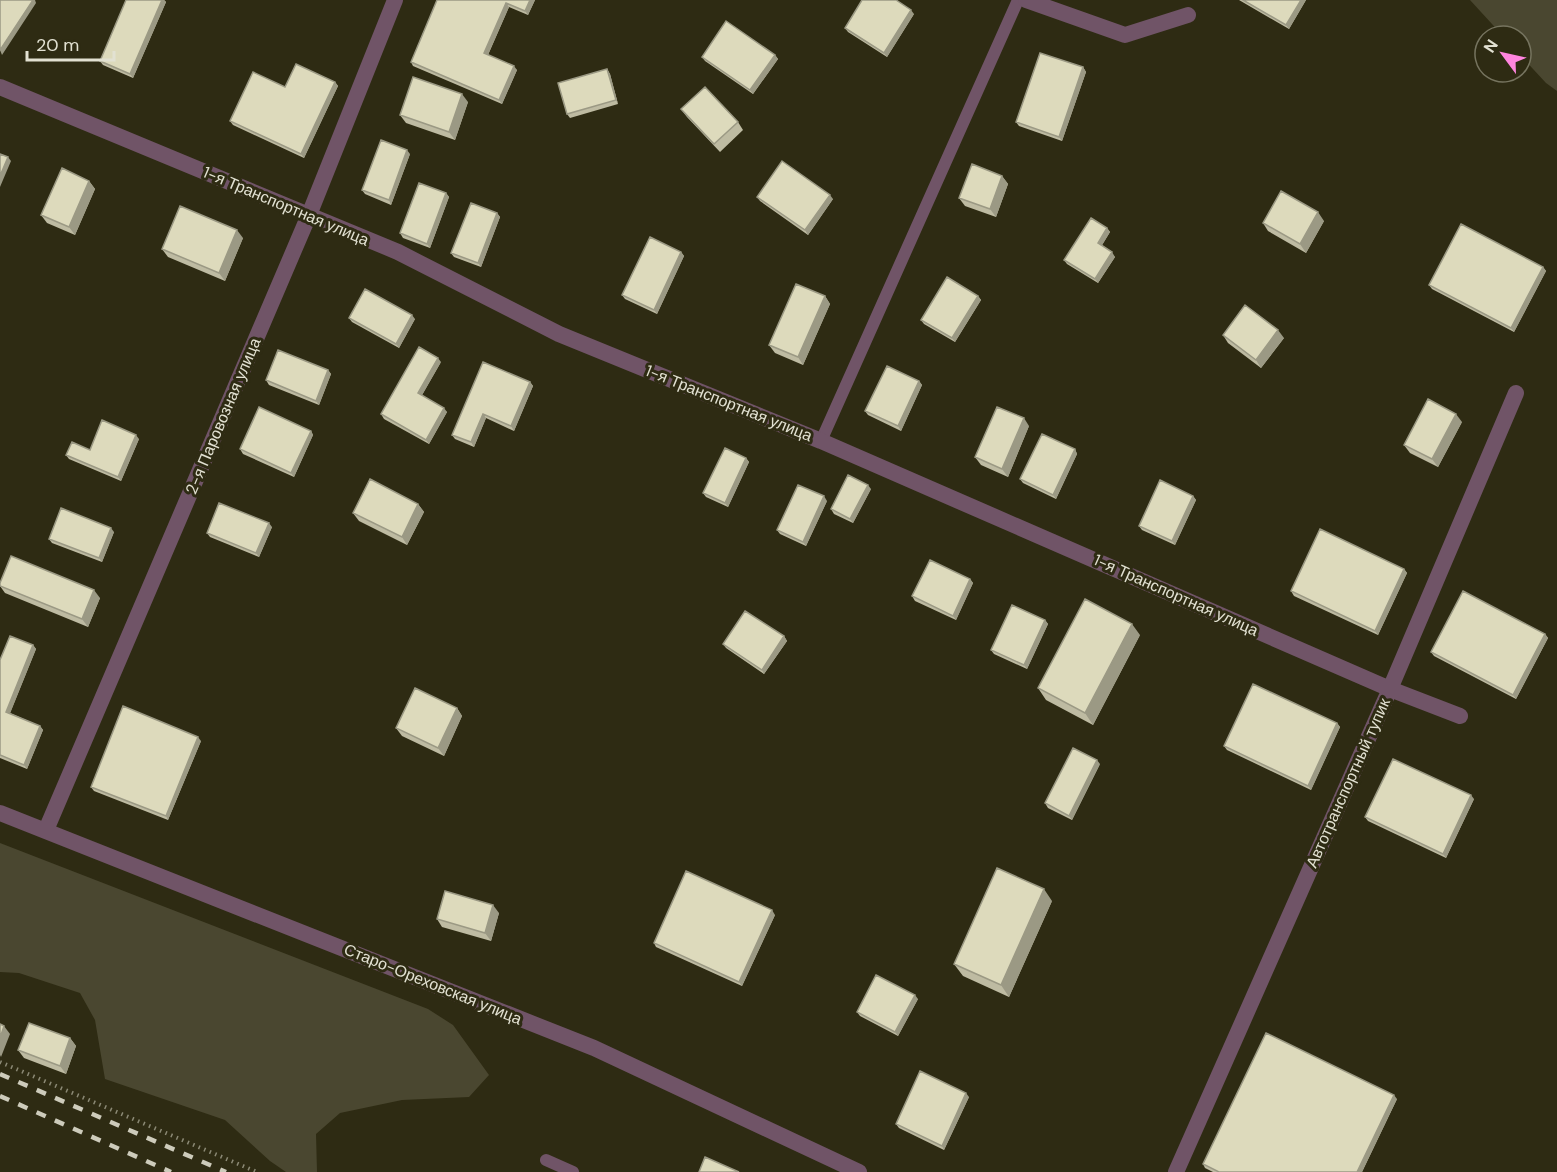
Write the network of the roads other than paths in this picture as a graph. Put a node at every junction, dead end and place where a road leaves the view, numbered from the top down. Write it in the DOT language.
graph roads {
  1 [pos="395,0"];
  2 [pos="1018,0"];
  3 [pos="1026,0"];
  4 [pos="1188,15"];
  5 [pos="0,87"];
  6 [pos="309,215"];
  7 [pos="1516,393"];
  8 [pos="821,441"];
  9 [pos="1390,689"];
  10 [pos="1460,716"];
  11 [pos="0,813"];
  12 [pos="46,830"];
  13 [pos="546,1160"];
  14 [pos="573,1172"];
  15 [pos="858,1172"];
  16 [pos="1176,1172"];
  1 -- 6 [label="street, 2-я Паровозная улица"];
  2 -- 8 [label="lane"];
  3 -- 4 [label="street"];
  5 -- 6 [label="street, 1-я Транспортная улица"];
  6 -- 8 [label="street, 1-я Транспортная улица"];
  6 -- 12 [label="street, 2-я Паровозная улица"];
  7 -- 9 [label="street, Автотранспортный тупик"];
  8 -- 9 [label="street, 1-я Транспортная улица"];
  9 -- 10 [label="street, 1-я Транспортная улица"];
  9 -- 16 [label="street, Автотранспортный тупик"];
  11 -- 12 [label="street, Старо-Ореховская улица"];
  12 -- 15 [label="street, Старо-Ореховская улица"];
  13 -- 14 [label="lane"];
}
